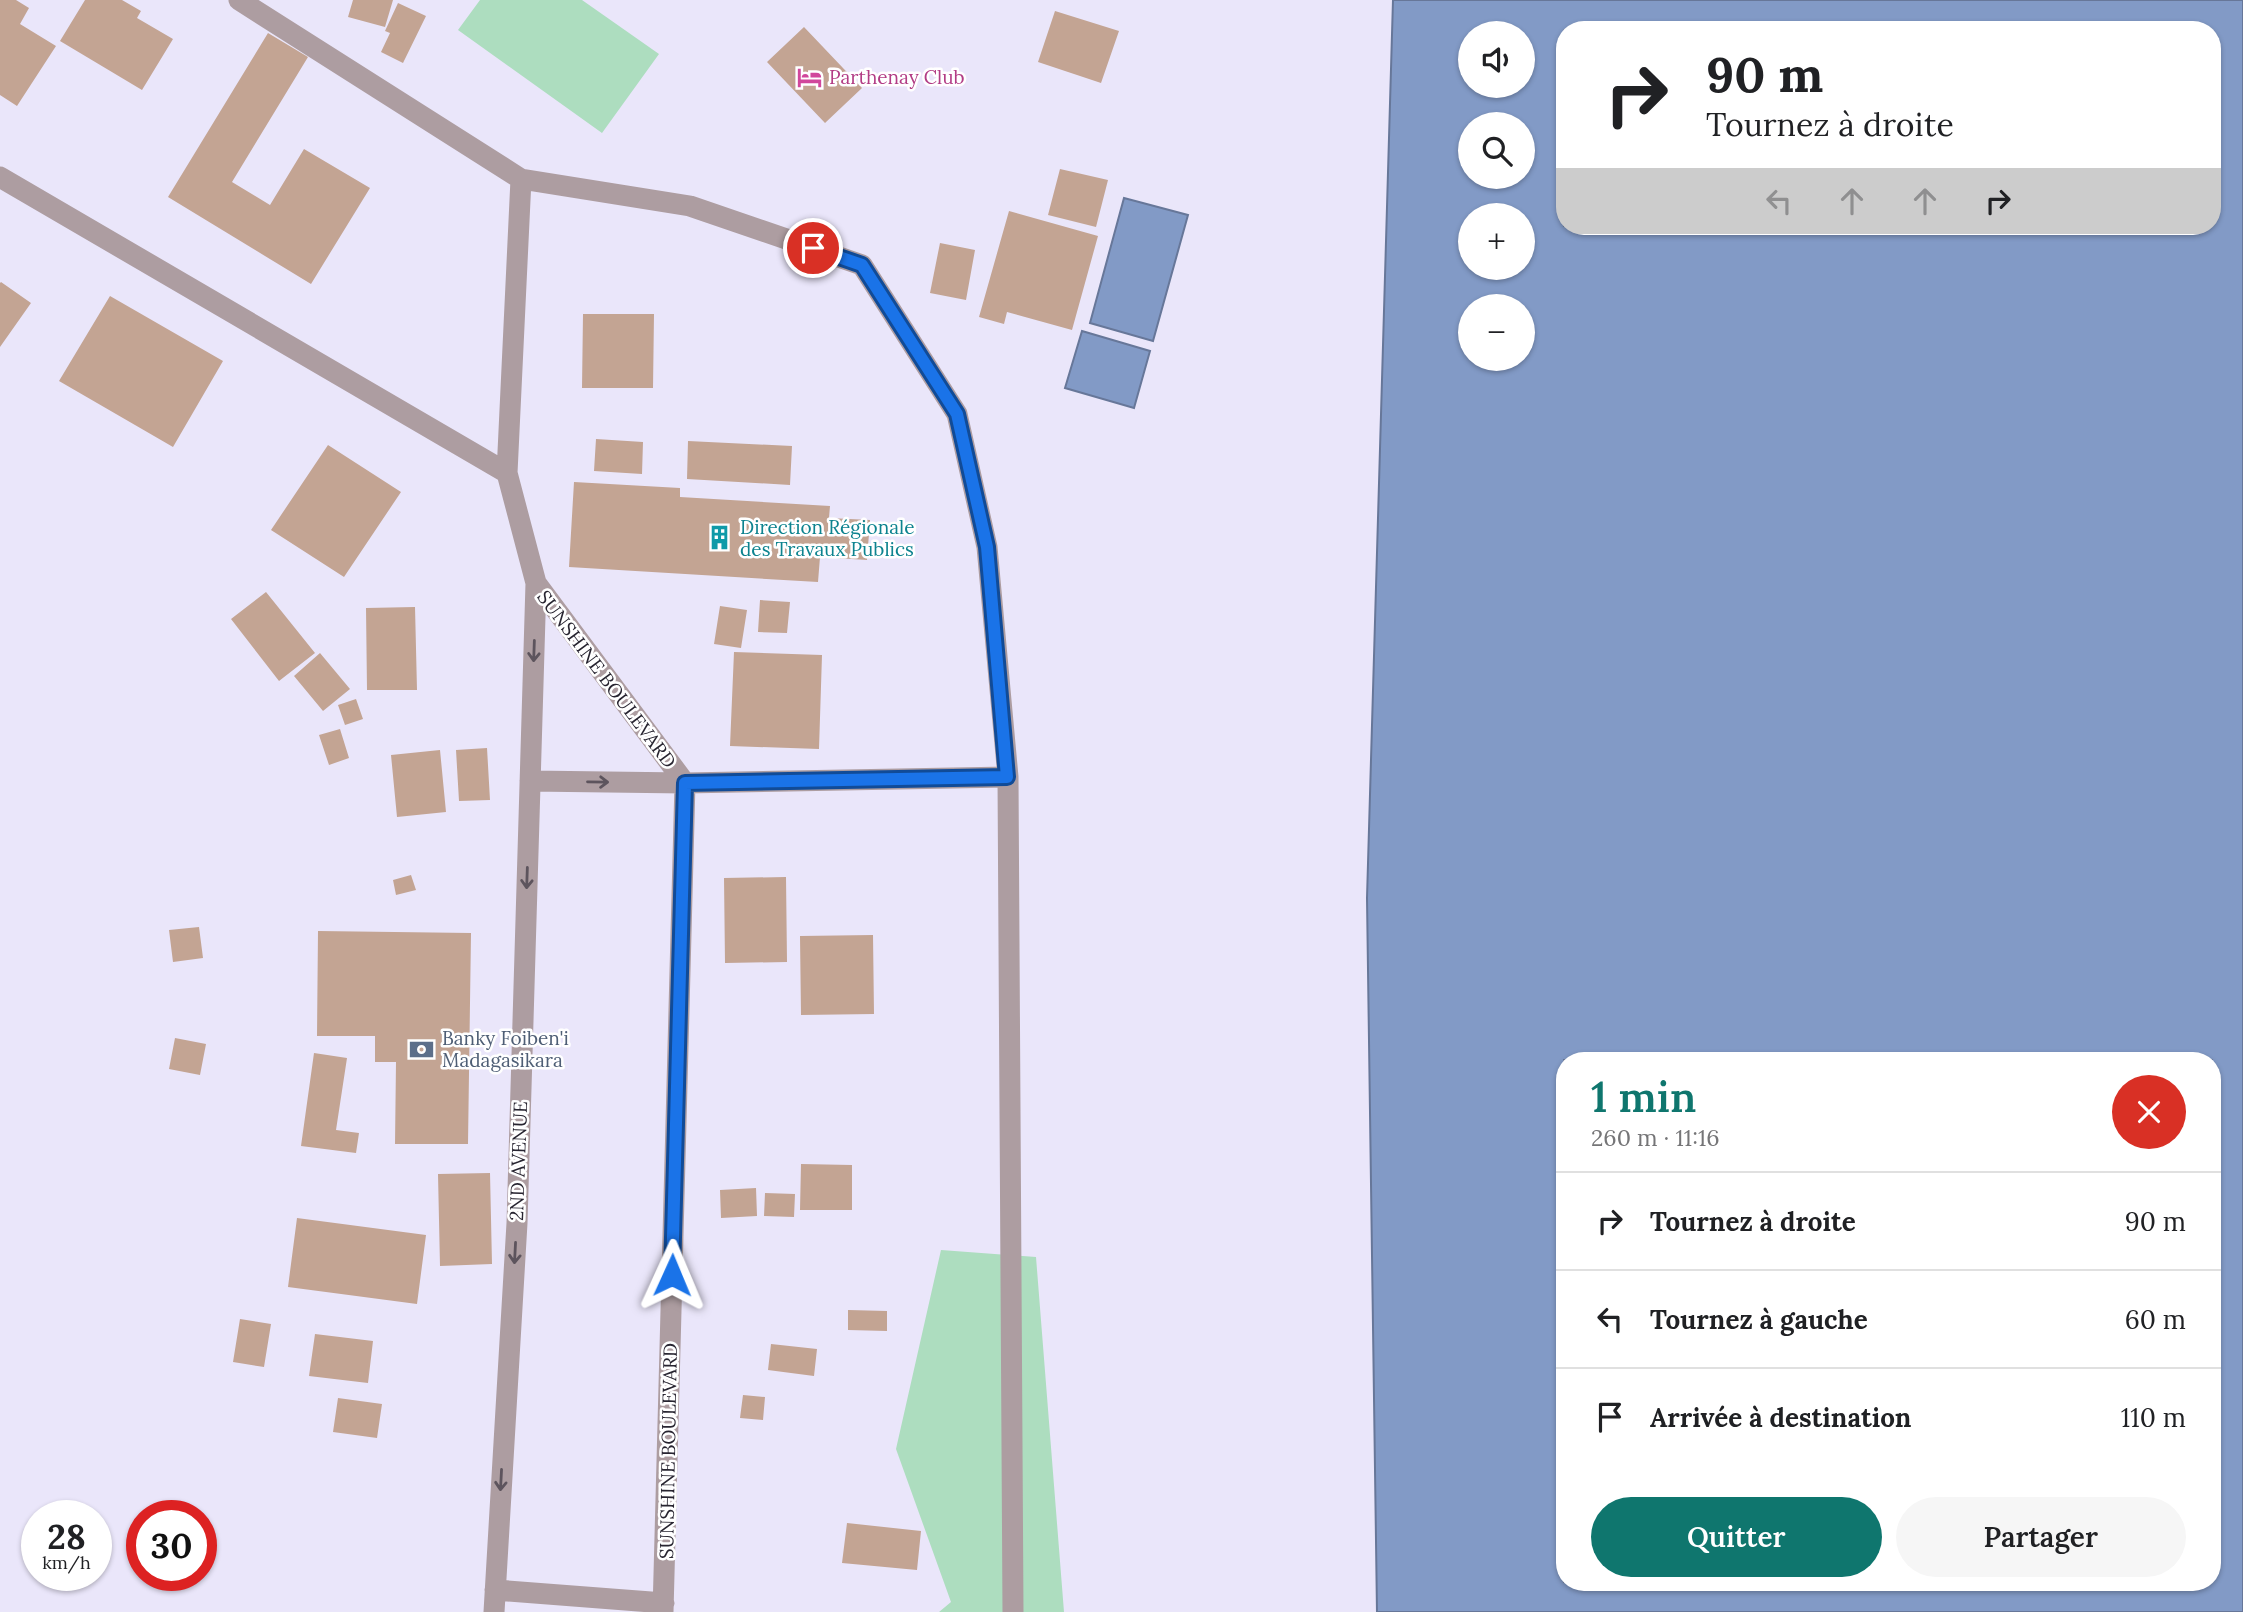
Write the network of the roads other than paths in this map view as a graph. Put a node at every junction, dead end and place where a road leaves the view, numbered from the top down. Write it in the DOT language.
graph roads {
  1 [pos="239,0"];
  2 [pos="0,177"];
  3 [pos="522,179"];
  4 [pos="507,473"];
  5 [pos="536,583"];
  6 [pos="1007,777"];
  7 [pos="530,781"];
  8 [pos="685,783"];
  9 [pos="495,1590"];
  10 [pos="663,1607"];
  11 [pos="494,1612"];
  12 [pos="1013,1612"];
  1 -- 3 [label="street"];
  2 -- 4 [label="street"];
  3 -- 4 [label="street"];
  3 -- 6 [label="street"];
  4 -- 5 [label="street"];
  5 -- 7 [label="street, 2ND AVENUE, one-way"];
  5 -- 8 [label="street, SUNSHINE BOULEVARD"];
  6 -- 8 [label="street"];
  6 -- 12 [label="street"];
  7 -- 8 [label="street, one-way"];
  7 -- 9 [label="street, 2ND AVENUE, one-way"];
  8 -- 10 [label="street, SUNSHINE BOULEVARD"];
  9 -- 10 [label="street"];
  9 -- 11 [label="street, 2ND AVENUE"];
}
